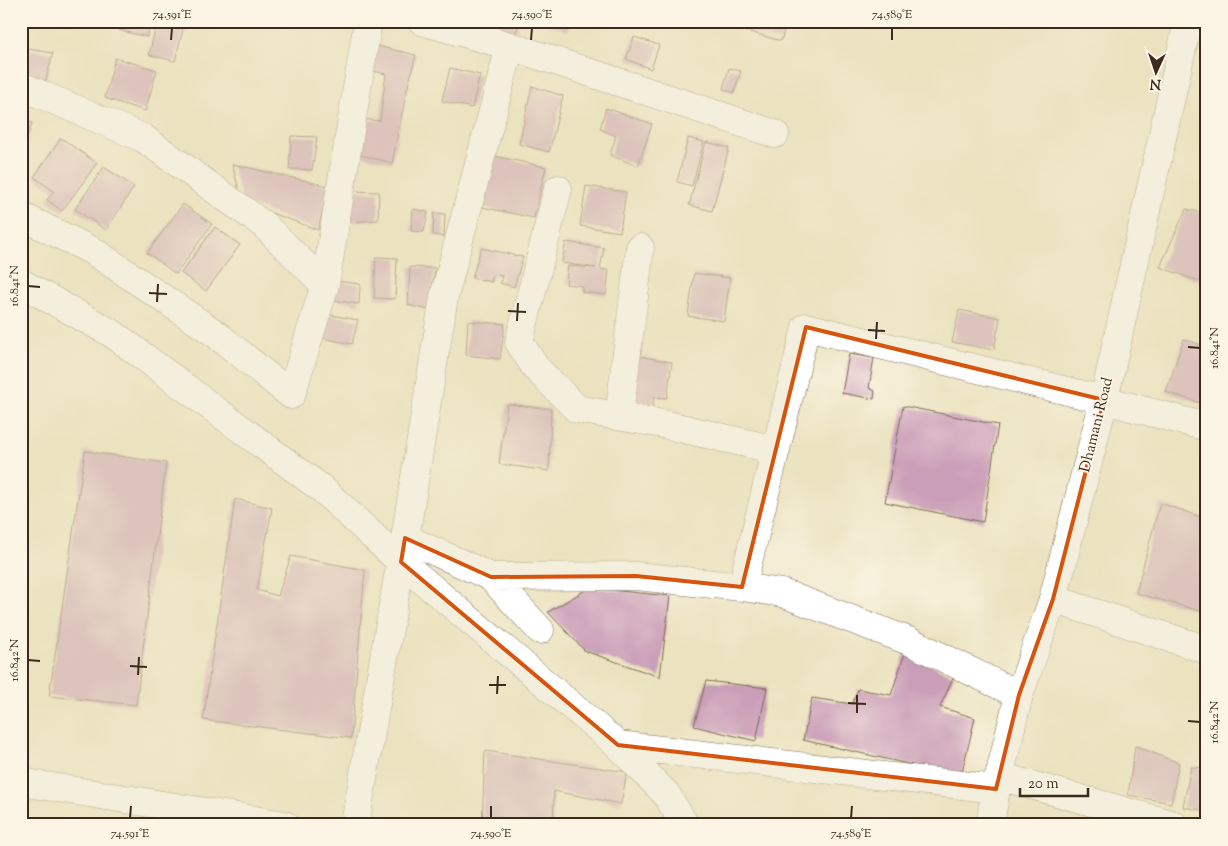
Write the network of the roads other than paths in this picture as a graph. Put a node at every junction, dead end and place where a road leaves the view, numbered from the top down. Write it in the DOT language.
graph roads {
  1 [pos="368,21"];
  2 [pos="422,21"];
  3 [pos="1188,21"];
  4 [pos="1198,21"];
  5 [pos="1207,24"];
  6 [pos="510,46"];
  7 [pos="21,86"];
  8 [pos="775,134"];
  9 [pos="558,189"];
  10 [pos="21,216"];
  11 [pos="640,248"];
  12 [pos="21,284"];
  13 [pos="326,285"];
  14 [pos="1104,400"];
  15 [pos="620,416"];
  16 [pos="1207,427"];
  17 [pos="776,450"];
  18 [pos="403,550"];
  19 [pos="491,577"];
  20 [pos="742,587"];
  21 [pos="1053,599"];
  22 [pos="540,630"];
  23 [pos="1207,650"];
  24 [pos="1019,695"];
  25 [pos="618,745"];
  26 [pos="21,782"];
  27 [pos="998,782"];
  28 [pos="285,825"];
  29 [pos="355,825"];
  30 [pos="685,825"];
  31 [pos="990,825"];
  32 [pos="1174,825"];
  1 -- 13 [label="street"];
  2 -- 6 [label="street"];
  3 -- 14 [label="street, Dhamani Road"];
  4 -- 5 [label="street"];
  6 -- 8 [label="street"];
  6 -- 18 [label="street"];
  7 -- 13 [label="street"];
  9 -- 15 [label="street"];
  10 -- 13 [label="street"];
  11 -- 15 [label="street"];
  12 -- 18 [label="street"];
  14 -- 16 [label="street"];
  14 -- 17 [label="street"];
  14 -- 21 [label="street, Dhamani Road"];
  15 -- 17 [label="street"];
  17 -- 20 [label="street"];
  18 -- 19 [label="street"];
  18 -- 25 [label="street"];
  18 -- 29 [label="street"];
  19 -- 20 [label="street"];
  19 -- 22 [label="street"];
  20 -- 24 [label="street"];
  21 -- 23 [label="street"];
  21 -- 24 [label="street, Dhamani Road"];
  24 -- 27 [label="street, Dhamani Road"];
  25 -- 27 [label="street"];
  25 -- 30 [label="street"];
  26 -- 28 [label="street"];
  27 -- 31 [label="street, Dhamani Road"];
  27 -- 32 [label="street"];
}
